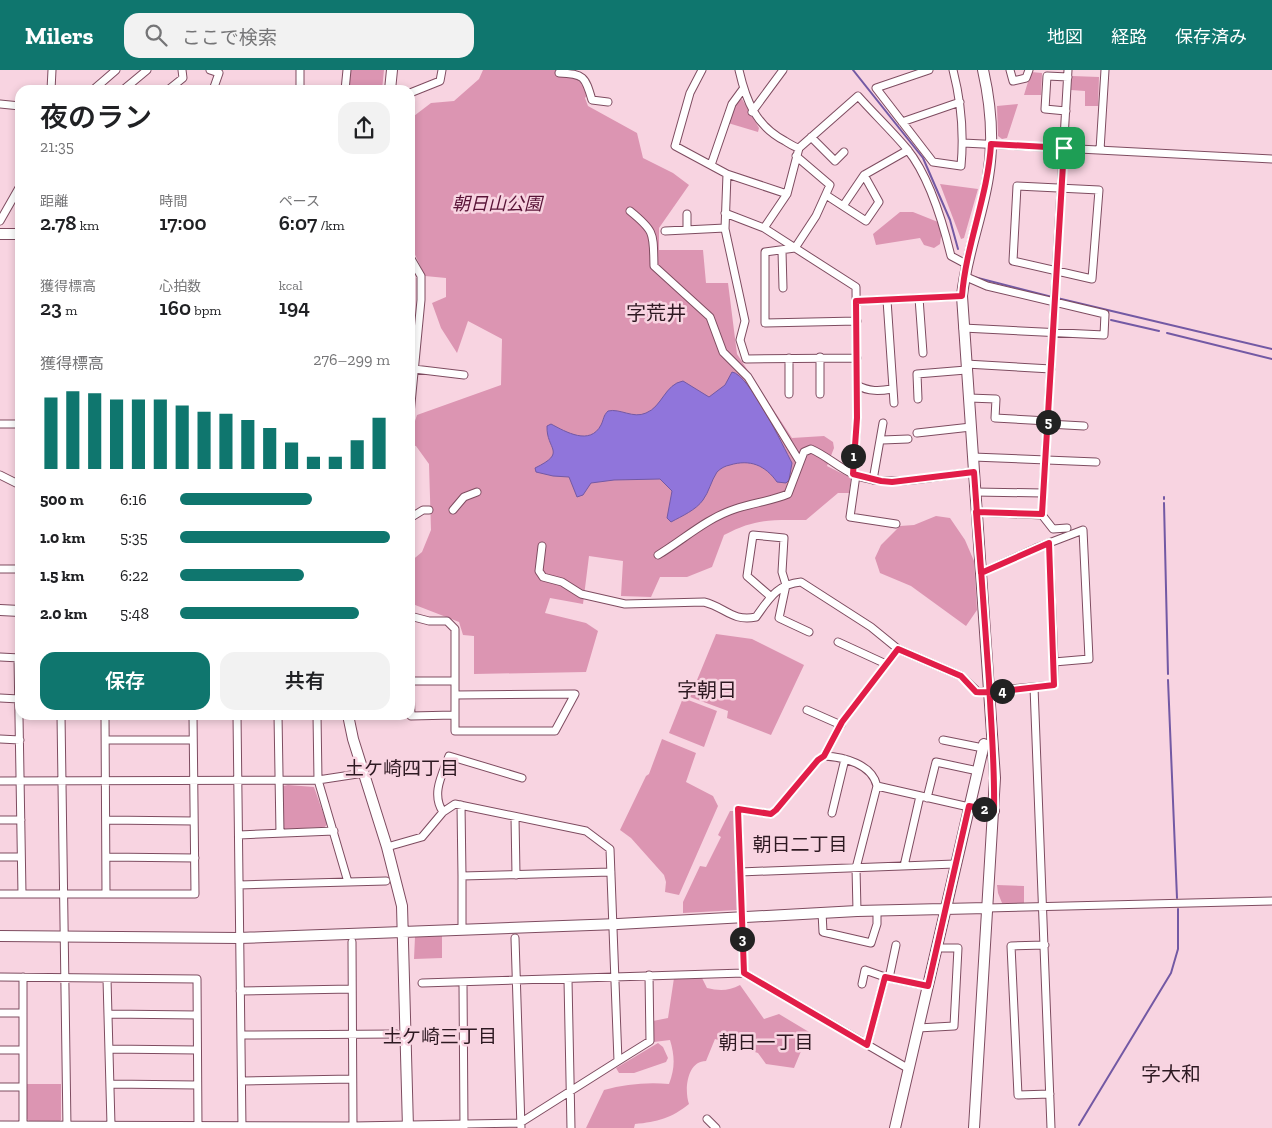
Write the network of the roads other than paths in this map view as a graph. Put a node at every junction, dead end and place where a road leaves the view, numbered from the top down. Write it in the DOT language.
graph roads {
  1 [pos="52,70"];
  2 [pos="116,70"];
  3 [pos="147,70"];
  4 [pos="182,70"];
  5 [pos="210,70"];
  6 [pos="300,70"];
  7 [pos="347,70"];
  8 [pos="392,70"];
  9 [pos="442,70"];
  10 [pos="702,70"];
  11 [pos="739,70"];
  12 [pos="783,70"];
  13 [pos="930,70"];
  14 [pos="953,70"];
  15 [pos="983,70"];
  16 [pos="1010,70"];
  17 [pos="1029,70"];
  18 [pos="1105,70"];
  19 [pos="559,73"];
  20 [pos="1068,73"];
  21 [pos="51,85"];
  22 [pos="99,85"];
  23 [pos="128,85"];
  24 [pos="174,85"];
  25 [pos="215,85"];
  26 [pos="300,85"];
  27 [pos="346,85"];
  28 [pos="390,85"];
  29 [pos="743,89"];
  30 [pos="415,91"];
  31 [pos="608,102"];
  32 [pos="960,102"];
  33 [pos="0,104"];
  34 [pos="15,106"];
  35 [pos="1066,110"];
  36 [pos="752,112"];
  37 [pos="902,122"];
  38 [pos="811,137"];
  39 [pos="963,143"];
  40 [pos="991,144"];
  41 [pos="799,148"];
  42 [pos="1064,148"];
  43 [pos="908,150"];
  44 [pos="1100,150"];
  45 [pos="844,152"];
  46 [pos="796,156"];
  47 [pos="1272,160"];
  48 [pos="712,165"];
  49 [pos="727,174"];
  50 [pos="864,175"];
  51 [pos="1062,188"];
  52 [pos="787,194"];
  53 [pos="15,195"];
  54 [pos="826,195"];
  55 [pos="843,206"];
  56 [pos="630,211"];
  57 [pos="725,213"];
  58 [pos="687,214"];
  59 [pos="0,221"];
  60 [pos="725,228"];
  61 [pos="764,228"];
  62 [pos="687,230"];
  63 [pos="664,231"];
  64 [pos="0,234"];
  65 [pos="15,234"];
  66 [pos="795,248"];
  67 [pos="782,251"];
  68 [pos="966,264"];
  69 [pos="415,266"];
  70 [pos="1056,272"];
  71 [pos="964,276"];
  72 [pos="783,288"];
  73 [pos="962,296"];
  74 [pos="920,298"];
  75 [pos="1054,299"];
  76 [pos="887,300"];
  77 [pos="856,301"];
  78 [pos="857,321"];
  79 [pos="963,328"];
  80 [pos="1053,332"];
  81 [pos="924,353"];
  82 [pos="820,357"];
  83 [pos="788,358"];
  84 [pos="857,358"];
  85 [pos="415,359"];
  86 [pos="966,367"];
  87 [pos="415,369"];
  88 [pos="1050,369"];
  89 [pos="464,375"];
  90 [pos="857,385"];
  91 [pos="892,389"];
  92 [pos="789,394"];
  93 [pos="820,394"];
  94 [pos="969,398"];
  95 [pos="918,399"];
  96 [pos="894,403"];
  97 [pos="1048,422"];
  98 [pos="883,423"];
  99 [pos="0,424"];
  100 [pos="15,424"];
  101 [pos="1084,426"];
  102 [pos="971,427"];
  103 [pos="916,434"];
  104 [pos="908,439"];
  105 [pos="882,440"];
  106 [pos="973,457"];
  107 [pos="1046,460"];
  108 [pos="800,462"];
  109 [pos="1096,462"];
  110 [pos="974,472"];
  111 [pos="854,474"];
  112 [pos="0,475"];
  113 [pos="873,480"];
  114 [pos="15,482"];
  115 [pos="477,492"];
  116 [pos="975,492"];
  117 [pos="1044,494"];
  118 [pos="429,510"];
  119 [pos="453,510"];
  120 [pos="976,512"];
  121 [pos="1042,514"];
  122 [pos="415,515"];
  123 [pos="896,524"];
  124 [pos="1067,528"];
  125 [pos="1049,543"];
  126 [pos="542,546"];
  127 [pos="658,556"];
  128 [pos="0,569"];
  129 [pos="15,569"];
  130 [pos="981,573"];
  131 [pos="786,585"];
  132 [pos="770,596"];
  133 [pos="0,610"];
  134 [pos="15,610"];
  135 [pos="415,617"];
  136 [pos="809,632"];
  137 [pos="838,642"];
  138 [pos="898,649"];
  139 [pos="0,657"];
  140 [pos="15,658"];
  141 [pos="1054,662"];
  142 [pos="886,664"];
  143 [pos="415,681"];
  144 [pos="455,681"];
  145 [pos="1034,687"];
  146 [pos="990,692"];
  147 [pos="455,695"];
  148 [pos="0,698"];
  149 [pos="15,699"];
  150 [pos="808,710"];
  151 [pos="454,715"];
  152 [pos="415,716"];
  153 [pos="20,720"];
  154 [pos="61,720"];
  155 [pos="105,720"];
  156 [pos="193,720"];
  157 [pos="237,720"];
  158 [pos="278,720"];
  159 [pos="317,720"];
  160 [pos="349,720"];
  161 [pos="841,725"];
  162 [pos="0,740"];
  163 [pos="20,740"];
  164 [pos="106,740"];
  165 [pos="193,740"];
  166 [pos="943,740"];
  167 [pos="984,746"];
  168 [pos="824,756"];
  169 [pos="846,759"];
  170 [pos="978,771"];
  171 [pos="364,772"];
  172 [pos="522,778"];
  173 [pos="318,780"];
  174 [pos="0,781"];
  175 [pos="21,781"];
  176 [pos="62,781"];
  177 [pos="105,781"];
  178 [pos="279,781"];
  179 [pos="194,782"];
  180 [pos="238,782"];
  181 [pos="877,786"];
  182 [pos="924,797"];
  183 [pos="461,805"];
  184 [pos="969,806"];
  185 [pos="994,811"];
  186 [pos="443,812"];
  187 [pos="832,813"];
  188 [pos="515,817"];
  189 [pos="0,820"];
  190 [pos="21,820"];
  191 [pos="106,820"];
  192 [pos="194,821"];
  193 [pos="334,831"];
  194 [pos="280,833"];
  195 [pos="239,835"];
  196 [pos="387,847"];
  197 [pos="0,857"];
  198 [pos="21,857"];
  199 [pos="106,857"];
  200 [pos="195,858"];
  201 [pos="955,864"];
  202 [pos="904,866"];
  203 [pos="856,868"];
  204 [pos="611,872"];
  205 [pos="740,872"];
  206 [pos="516,875"];
  207 [pos="462,876"];
  208 [pos="386,881"];
  209 [pos="348,882"];
  210 [pos="239,885"];
  211 [pos="0,894"];
  212 [pos="22,894"];
  213 [pos="62,894"];
  214 [pos="106,894"];
  215 [pos="1272,901"];
  216 [pos="1043,907"];
  217 [pos="988,908"];
  218 [pos="945,909"];
  219 [pos="877,910"];
  220 [pos="858,911"];
  221 [pos="822,912"];
  222 [pos="741,916"];
  223 [pos="612,924"];
  224 [pos="462,930"];
  225 [pos="405,932"];
  226 [pos="0,936"];
  227 [pos="63,936"];
  228 [pos="239,938"];
  229 [pos="515,938"];
  230 [pos="352,942"];
  231 [pos="896,945"];
  232 [pos="1045,945"];
  233 [pos="936,948"];
  234 [pos="744,973"];
  235 [pos="649,976"];
  236 [pos="0,977"];
  237 [pos="23,977"];
  238 [pos="615,977"];
  239 [pos="64,978"];
  240 [pos="887,978"];
  241 [pos="108,979"];
  242 [pos="516,980"];
  243 [pos="568,980"];
  244 [pos="422,983"];
  245 [pos="463,983"];
  246 [pos="862,984"];
  247 [pos="928,986"];
  248 [pos="352,989"];
  249 [pos="240,991"];
  250 [pos="0,1013"];
  251 [pos="23,1013"];
  252 [pos="108,1014"];
  253 [pos="197,1015"];
  254 [pos="918,1028"];
  255 [pos="396,1034"];
  256 [pos="242,1035"];
  257 [pos="352,1035"];
  258 [pos="867,1045"];
  259 [pos="109,1049"];
  260 [pos="0,1050"];
  261 [pos="23,1050"];
  262 [pos="197,1050"];
  263 [pos="618,1061"];
  264 [pos="909,1069"];
  265 [pos="352,1079"];
  266 [pos="242,1081"];
  267 [pos="110,1084"];
  268 [pos="197,1085"];
  269 [pos="0,1086"];
  270 [pos="23,1087"];
  271 [pos="571,1093"];
  272 [pos="1050,1094"];
  273 [pos="707,1119"];
  274 [pos="0,1125"];
  275 [pos="24,1125"];
  276 [pos="111,1125"];
  277 [pos="521,1125"];
  278 [pos="464,1126"];
  279 [pos="67,1127"];
  280 [pos="242,1127"];
  281 [pos="353,1127"];
  282 [pos="408,1127"];
  283 [pos="198,1128"];
  284 [pos="571,1128"];
  285 [pos="716,1128"];
  286 [pos="896,1128"];
  287 [pos="974,1128"];
  288 [pos="1051,1128"];
  1 -- 21 [label="street"];
  2 -- 22 [label="street"];
  3 -- 23 [label="street"];
  4 -- 24 [label="street"];
  5 -- 25 [label="street"];
  6 -- 26 [label="street"];
  7 -- 27 [label="street"];
  8 -- 28 [label="street"];
  9 -- 30 [label="street"];
  10 -- 48 [label="street"];
  11 -- 29 [label="street"];
  12 -- 36 [label="street"];
  13 -- 37 [label="street"];
  14 -- 32 [label="street"];
  15 -- 40 [label="street"];
  16 -- 17 [label="street"];
  18 -- 44 [label="street"];
  19 -- 31 [label="street"];
  20 -- 35 [label="street"];
  20 -- 35 [label="street"];
  29 -- 36 [label="street"];
  29 -- 48 [label="street"];
  32 -- 37 [label="street"];
  32 -- 39 [label="street"];
  33 -- 34 [label="street"];
  35 -- 42 [label="street"];
  36 -- 41 [label="street"];
  37 -- 39 [label="street"];
  38 -- 41 [label="street"];
  38 -- 43 [label="street"];
  38 -- 45 [label="street"];
  39 -- 40 [label="street"];
  40 -- 42 [label="street"];
  40 -- 68 [label="street"];
  41 -- 46 [label="street"];
  42 -- 44 [label="street"];
  42 -- 51 [label="street"];
  43 -- 50 [label="street"];
  43 -- 68 [label="street"];
  44 -- 47 [label="street"];
  46 -- 52 [label="street"];
  46 -- 54 [label="street"];
  48 -- 49 [label="street"];
  49 -- 52 [label="street"];
  49 -- 57 [label="street"];
  50 -- 55 [label="street"];
  50 -- 55 [label="street"];
  51 -- 70 [label="street"];
  51 -- 70 [label="street"];
  51 -- 70 [label="street"];
  52 -- 61 [label="street"];
  53 -- 59 [label="street"];
  54 -- 55 [label="street"];
  54 -- 66 [label="street"];
  56 -- 108 [label="street"];
  57 -- 60 [label="street"];
  57 -- 61 [label="street"];
  58 -- 62 [label="street"];
  60 -- 62 [label="street"];
  60 -- 83 [label="street"];
  61 -- 66 [label="street"];
  62 -- 63 [label="street"];
  64 -- 65 [label="street"];
  66 -- 67 [label="street"];
  66 -- 77 [label="street"];
  67 -- 72 [label="street"];
  67 -- 78 [label="street"];
  68 -- 71 [label="street"];
  69 -- 85 [label="street"];
  70 -- 75 [label="street"];
  71 -- 73 [label="street"];
  71 -- 75 [label="street"];
  73 -- 74 [label="street"];
  73 -- 79 [label="street"];
  74 -- 76 [label="street"];
  74 -- 81 [label="street"];
  75 -- 80 [label="street"];
  75 -- 80 [label="street"];
  76 -- 77 [label="street"];
  76 -- 91 [label="street"];
  77 -- 78 [label="street"];
  78 -- 84 [label="street"];
  79 -- 80 [label="street"];
  79 -- 86 [label="street"];
  80 -- 88 [label="street"];
  82 -- 83 [label="street"];
  82 -- 84 [label="street"];
  82 -- 93 [label="street"];
  83 -- 92 [label="street"];
  84 -- 90 [label="street"];
  86 -- 88 [label="street"];
  86 -- 94 [label="street"];
  86 -- 95 [label="street"];
  87 -- 89 [label="street"];
  88 -- 97 [label="street"];
  90 -- 91 [label="street"];
  90 -- 111 [label="street"];
  91 -- 96 [label="street"];
  94 -- 97 [label="street"];
  94 -- 102 [label="street"];
  97 -- 101 [label="street"];
  97 -- 107 [label="street"];
  98 -- 105 [label="street"];
  99 -- 100 [label="street"];
  102 -- 103 [label="street"];
  102 -- 106 [label="street"];
  104 -- 105 [label="street"];
  105 -- 113 [label="street"];
  106 -- 107 [label="street"];
  106 -- 110 [label="street"];
  107 -- 109 [label="street"];
  107 -- 117 [label="street"];
  108 -- 111 [label="street"];
  108 -- 127 [label="street"];
  110 -- 113 [label="street"];
  110 -- 116 [label="street"];
  111 -- 113 [label="street"];
  111 -- 123 [label="street"];
  112 -- 114 [label="street"];
  115 -- 119 [label="street"];
  116 -- 117 [label="street"];
  116 -- 120 [label="street"];
  117 -- 121 [label="street"];
  118 -- 122 [label="street"];
  120 -- 121 [label="street"];
  120 -- 130 [label="street"];
  121 -- 124 [label="street"];
  125 -- 130 [label="street"];
  125 -- 141 [label="street"];
  125 -- 141 [label="street"];
  126 -- 132 [label="street"];
  128 -- 129 [label="street"];
  130 -- 146 [label="street"];
  131 -- 132 [label="street"];
  131 -- 132 [label="street"];
  131 -- 136 [label="street"];
  131 -- 138 [label="street"];
  133 -- 134 [label="street"];
  135 -- 144 [label="street"];
  137 -- 142 [label="street"];
  138 -- 142 [label="street"];
  138 -- 146 [label="street"];
  139 -- 140 [label="street"];
  141 -- 145 [label="street"];
  142 -- 161 [label="street"];
  143 -- 144 [label="street"];
  144 -- 147 [label="street"];
  145 -- 146 [label="street"];
  145 -- 216 [label="street"];
  146 -- 185 [label="street"];
  147 -- 151 [label="street"];
  147 -- 151 [label="street"];
  148 -- 149 [label="street"];
  150 -- 161 [label="street"];
  151 -- 152 [label="street"];
  153 -- 163 [label="street"];
  154 -- 176 [label="street"];
  155 -- 164 [label="street"];
  156 -- 165 [label="street"];
  157 -- 180 [label="street"];
  158 -- 178 [label="street"];
  159 -- 173 [label="street"];
  160 -- 171 [label="street"];
  161 -- 168 [label="street"];
  162 -- 163 [label="street"];
  163 -- 175 [label="street"];
  164 -- 165 [label="street"];
  164 -- 177 [label="street"];
  165 -- 179 [label="street"];
  166 -- 167 [label="street"];
  167 -- 170 [label="street"];
  168 -- 169 [label="street"];
  168 -- 205 [label="street"];
  169 -- 181 [label="street"];
  169 -- 187 [label="street"];
  170 -- 182 [label="street"];
  170 -- 184 [label="street"];
  171 -- 173 [label="street"];
  171 -- 196 [label="street"];
  172 -- 186 [label="street"];
  173 -- 178 [label="street"];
  173 -- 193 [label="street"];
  174 -- 175 [label="street"];
  175 -- 176 [label="street"];
  175 -- 190 [label="street"];
  176 -- 177 [label="street"];
  176 -- 213 [label="street"];
  177 -- 179 [label="street"];
  177 -- 191 [label="street"];
  178 -- 180 [label="street"];
  178 -- 194 [label="street"];
  179 -- 180 [label="street"];
  179 -- 192 [label="street"];
  180 -- 195 [label="street"];
  181 -- 182 [label="street"];
  181 -- 203 [label="street"];
  182 -- 184 [label="street"];
  182 -- 202 [label="street"];
  183 -- 186 [label="street"];
  183 -- 188 [label="street"];
  183 -- 207 [label="street"];
  184 -- 185 [label="street"];
  184 -- 201 [label="street"];
  185 -- 217 [label="street"];
  186 -- 196 [label="street"];
  188 -- 204 [label="street"];
  188 -- 206 [label="street"];
  189 -- 190 [label="street"];
  190 -- 198 [label="street"];
  191 -- 192 [label="street"];
  191 -- 199 [label="street"];
  192 -- 200 [label="street"];
  193 -- 194 [label="street"];
  193 -- 209 [label="street"];
  194 -- 195 [label="street"];
  195 -- 210 [label="street"];
  196 -- 225 [label="street"];
  197 -- 198 [label="street"];
  198 -- 212 [label="street"];
  199 -- 200 [label="street"];
  199 -- 214 [label="street"];
  200 -- 214 [label="street"];
  201 -- 202 [label="street"];
  201 -- 218 [label="street"];
  202 -- 203 [label="street"];
  203 -- 205 [label="street"];
  203 -- 220 [label="street"];
  204 -- 206 [label="street"];
  204 -- 223 [label="street"];
  205 -- 222 [label="street"];
  206 -- 207 [label="street"];
  207 -- 224 [label="street"];
  208 -- 209 [label="street"];
  209 -- 210 [label="street"];
  210 -- 228 [label="street"];
  211 -- 212 [label="street"];
  212 -- 213 [label="street"];
  213 -- 214 [label="street"];
  213 -- 227 [label="street"];
  215 -- 216 [label="street"];
  216 -- 217 [label="street"];
  216 -- 232 [label="street"];
  217 -- 218 [label="street"];
  217 -- 287 [label="street"];
  218 -- 219 [label="street"];
  218 -- 233 [label="street"];
  219 -- 220 [label="street"];
  219 -- 221 [label="street"];
  220 -- 221 [label="street"];
  221 -- 222 [label="street"];
  222 -- 223 [label="street"];
  222 -- 234 [label="street"];
  223 -- 224 [label="street"];
  223 -- 238 [label="street"];
  224 -- 225 [label="street"];
  225 -- 228 [label="street"];
  225 -- 282 [label="street"];
  226 -- 227 [label="street"];
  227 -- 228 [label="street"];
  227 -- 239 [label="street"];
  228 -- 249 [label="street"];
  229 -- 242 [label="street"];
  230 -- 248 [label="street"];
  231 -- 240 [label="street"];
  232 -- 272 [label="street"];
  232 -- 272 [label="street"];
  233 -- 247 [label="street"];
  233 -- 254 [label="street"];
  234 -- 235 [label="street"];
  234 -- 258 [label="street"];
  235 -- 238 [label="street"];
  235 -- 263 [label="street"];
  236 -- 237 [label="street"];
  237 -- 239 [label="street"];
  237 -- 251 [label="street"];
  238 -- 243 [label="street"];
  238 -- 263 [label="street"];
  239 -- 241 [label="street"];
  239 -- 279 [label="street"];
  240 -- 246 [label="street"];
  240 -- 247 [label="street"];
  240 -- 258 [label="street"];
  241 -- 252 [label="street"];
  241 -- 253 [label="street"];
  242 -- 243 [label="street"];
  242 -- 245 [label="street"];
  242 -- 277 [label="street"];
  243 -- 271 [label="street"];
  244 -- 245 [label="street"];
  245 -- 278 [label="street"];
  247 -- 254 [label="street"];
  248 -- 249 [label="street"];
  248 -- 257 [label="street"];
  249 -- 256 [label="street"];
  250 -- 251 [label="street"];
  251 -- 261 [label="street"];
  252 -- 253 [label="street"];
  252 -- 259 [label="street"];
  253 -- 262 [label="street"];
  254 -- 264 [label="street"];
  255 -- 257 [label="street"];
  256 -- 257 [label="street"];
  256 -- 266 [label="street"];
  257 -- 265 [label="street"];
  258 -- 264 [label="street"];
  259 -- 262 [label="street"];
  259 -- 267 [label="street"];
  260 -- 261 [label="street"];
  261 -- 270 [label="street"];
  262 -- 268 [label="street"];
  263 -- 271 [label="street"];
  264 -- 286 [label="street"];
  265 -- 266 [label="street"];
  265 -- 281 [label="street"];
  266 -- 280 [label="street"];
  267 -- 268 [label="street"];
  267 -- 276 [label="street"];
  268 -- 283 [label="street"];
  269 -- 270 [label="street"];
  270 -- 275 [label="street"];
  271 -- 277 [label="street"];
  271 -- 284 [label="street"];
  272 -- 288 [label="street"];
  273 -- 285 [label="street"];
  274 -- 275 [label="street"];
  275 -- 279 [label="street"];
  276 -- 279 [label="street"];
  276 -- 283 [label="street"];
  277 -- 278 [label="street"];
  278 -- 282 [label="street"];
  280 -- 281 [label="street"];
  280 -- 283 [label="street"];
  281 -- 282 [label="street"];
}
